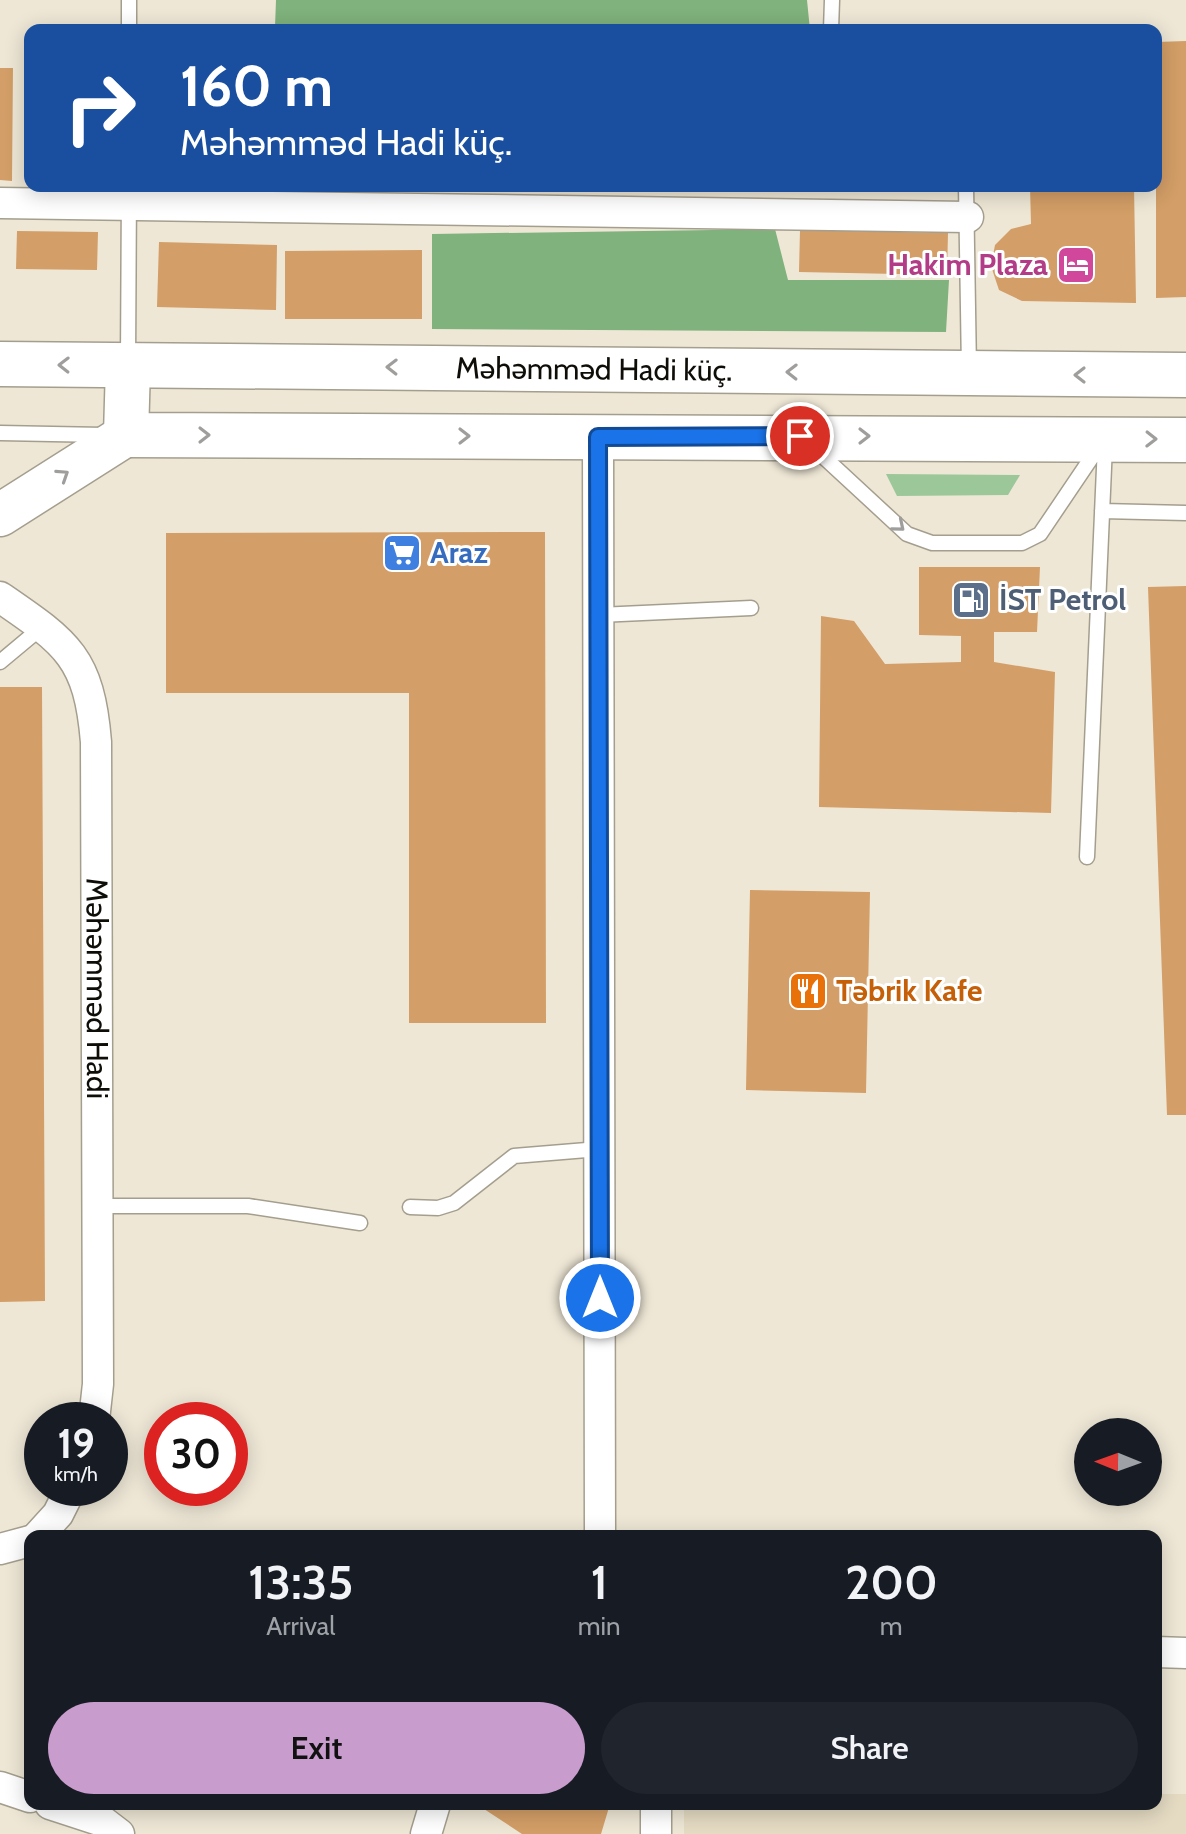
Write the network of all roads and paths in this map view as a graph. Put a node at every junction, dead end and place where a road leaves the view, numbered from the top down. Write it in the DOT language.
graph roads {
  1 [pos="129,0"];
  2 [pos="832,0"];
  3 [pos="129,24"];
  4 [pos="831,24"];
  5 [pos="966,192"];
  6 [pos="130,196"];
  7 [pos="0,203"];
  8 [pos="968,217"];
  9 [pos="0,364"];
  10 [pos="128,366"];
  11 [pos="969,374"];
  12 [pos="1186,375"];
  13 [pos="0,433"];
  14 [pos="126,435"];
  15 [pos="800,436"];
  16 [pos="598,437"];
  17 [pos="1105,438"];
  18 [pos="1186,440"];
  19 [pos="1102,511"];
  20 [pos="1186,513"];
  21 [pos="0,515"];
  22 [pos="0,597"];
  23 [pos="751,608"];
  24 [pos="599,615"];
  25 [pos="42,626"];
  26 [pos="0,662"];
  27 [pos="1087,857"];
  28 [pos="599,1149"];
  29 [pos="98,1206"];
  30 [pos="410,1207"];
  31 [pos="360,1223"];
  32 [pos="96,1402"];
  33 [pos="62,1506"];
  34 [pos="43,1530"];
  35 [pos="600,1530"];
  36 [pos="24,1543"];
  37 [pos="0,1549"];
  38 [pos="1162,1652"];
  39 [pos="1186,1653"];
  40 [pos="0,1787"];
  41 [pos="24,1795"];
  42 [pos="68,1810"];
  43 [pos="433,1810"];
  44 [pos="656,1810"];
  45 [pos="119,1834"];
  46 [pos="426,1834"];
  47 [pos="656,1834"];
  1 -- 3 [label="lane"];
  2 -- 4 [label="lane"];
  5 -- 8 [label="lane"];
  6 -- 7 [label="street"];
  6 -- 8 [label="street"];
  6 -- 10 [label="lane"];
  8 -- 11 [label="lane"];
  10 -- 9 [label="main road, Məhəmməd Hadi küç., one-way"];
  11 -- 10 [label="main road, Məhəmməd Hadi küç., one-way"];
  10 -- 14 [label="main road"];
  12 -- 11 [label="main road, Məhəmməd Hadi küç., one-way"];
  13 -- 14 [label="lane"];
  14 -- 16 [label="main road, one-way"];
  21 -- 14 [label="main road, one-way"];
  15 -- 16 [label="main road"];
  15 -- 17 [label="main road, one-way"];
  15 -- 17 [label="lane, one-way"];
  16 -- 24 [label="street"];
  17 -- 18 [label="main road, one-way"];
  17 -- 19 [label="lane"];
  19 -- 20 [label="lane"];
  19 -- 27 [label="lane"];
  22 -- 25 [label="street, Məhəmməd Hadi"];
  23 -- 24 [label="lane"];
  24 -- 28 [label="street"];
  25 -- 26 [label="lane"];
  25 -- 29 [label="street, Məhəmməd Hadi"];
  28 -- 30 [label="lane"];
  28 -- 35 [label="street"];
  29 -- 31 [label="lane"];
  29 -- 32 [label="street, Məhəmməd Hadi"];
  33 -- 34 [label="street"];
  36 -- 37 [label="street"];
  38 -- 39 [label="street"];
  40 -- 41 [label="street"];
  42 -- 45 [label="street"];
  43 -- 46 [label="street"];
  44 -- 47 [label="street"];
}
